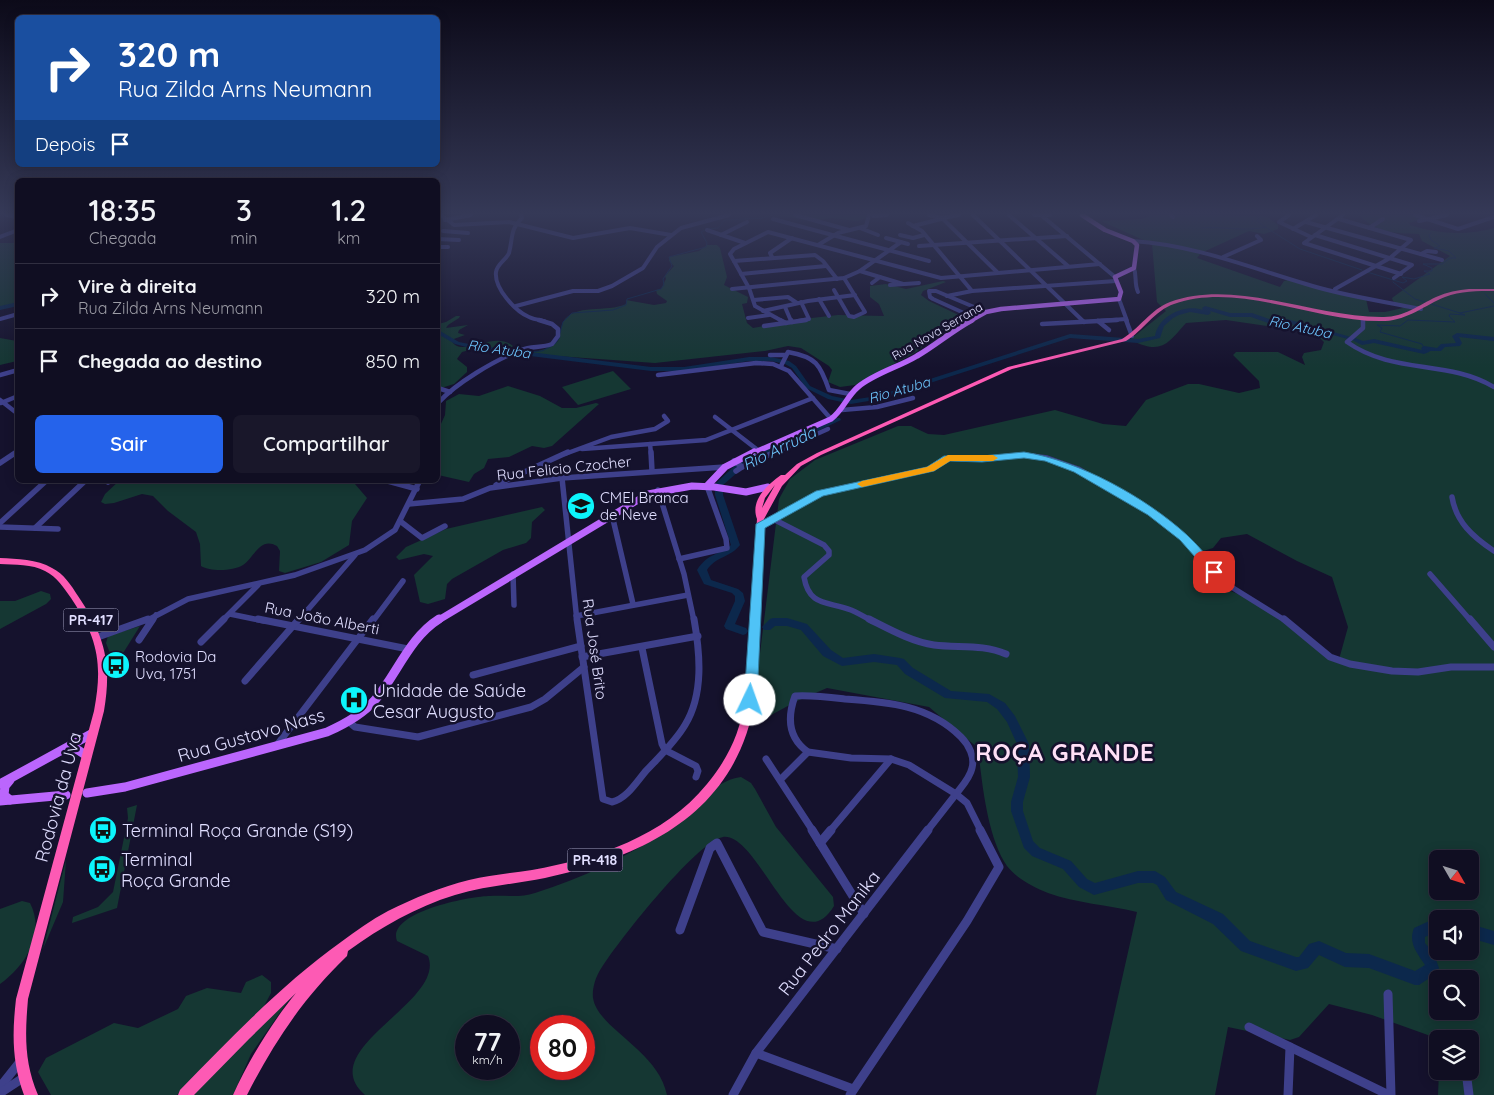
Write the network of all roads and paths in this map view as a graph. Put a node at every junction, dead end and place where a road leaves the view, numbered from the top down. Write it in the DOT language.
graph roads {
  1 [pos="500,266"];
  2 [pos="646,266"];
  3 [pos="737,266"];
  4 [pos="825,266"];
  5 [pos="826,266"];
  6 [pos="866,266"];
  7 [pos="897,266"];
  8 [pos="951,266"];
  9 [pos="991,266"];
  10 [pos="1027,266"];
  11 [pos="1068,266"];
  12 [pos="1102,266"];
  13 [pos="1251,266"];
  14 [pos="1375,266"];
  15 [pos="1411,266"];
  16 [pos="1134,268"];
  17 [pos="1031,270"];
  18 [pos="860,271"];
  19 [pos="997,272"];
  20 [pos="741,274"];
  21 [pos="1401,274"];
  22 [pos="960,276"];
  23 [pos="880,277"];
  24 [pos="844,278"];
  25 [pos="1394,278"];
  26 [pos="837,279"];
  27 [pos="1116,279"];
  28 [pos="872,283"];
  29 [pos="919,283"];
  30 [pos="903,284"];
  31 [pos="890,285"];
  32 [pos="1048,285"];
  33 [pos="749,288"];
  34 [pos="732,289"];
  35 [pos="834,290"];
  36 [pos="1335,290"];
  37 [pos="1494,290"];
  38 [pos="972,291"];
  39 [pos="1138,292"];
  40 [pos="855,295"];
  41 [pos="947,296"];
  42 [pos="837,297"];
  43 [pos="819,299"];
  44 [pos="1119,299"];
  45 [pos="754,300"];
  46 [pos="799,302"];
  47 [pos="1066,303"];
  48 [pos="516,306"];
  49 [pos="785,307"];
  50 [pos="1421,309"];
  51 [pos="763,311"];
  52 [pos="986,312"];
  53 [pos="15,315"];
  54 [pos="769,315"];
  55 [pos="829,316"];
  56 [pos="748,318"];
  57 [pos="975,318"];
  58 [pos="1362,318"];
  59 [pos="0,319"];
  60 [pos="1126,319"];
  61 [pos="1098,321"];
  62 [pos="1084,322"];
  63 [pos="789,323"];
  64 [pos="1042,324"];
  65 [pos="764,326"];
  66 [pos="1109,330"];
  67 [pos="1129,338"];
  68 [pos="786,354"];
  69 [pos="770,356"];
  70 [pos="782,363"];
  71 [pos="15,371"];
  72 [pos="0,375"];
  73 [pos="658,375"];
  74 [pos="1494,387"];
  75 [pos="440,389"];
  76 [pos="450,392"];
  77 [pos="849,395"];
  78 [pos="15,397"];
  79 [pos="812,398"];
  80 [pos="913,398"];
  81 [pos="440,401"];
  82 [pos="1,402"];
  83 [pos="842,410"];
  84 [pos="15,412"];
  85 [pos="664,416"];
  86 [pos="715,417"];
  87 [pos="831,419"];
  88 [pos="828,429"];
  89 [pos="732,430"];
  90 [pos="650,444"];
  91 [pos="582,449"];
  92 [pos="758,451"];
  93 [pos="15,453"];
  94 [pos="2,460"];
  95 [pos="734,461"];
  96 [pos="799,465"];
  97 [pos="724,467"];
  98 [pos="742,468"];
  99 [pos="652,471"];
  100 [pos="736,471"];
  101 [pos="562,478"];
  102 [pos="44,483"];
  103 [pos="83,483"];
  104 [pos="395,483"];
  105 [pos="419,483"];
  106 [pos="706,486"];
  107 [pos="768,487"];
  108 [pos="490,488"];
  109 [pos="417,489"];
  110 [pos="658,490"];
  111 [pos="755,492"];
  112 [pos="762,497"];
  113 [pos="1452,497"];
  114 [pos="409,504"];
  115 [pos="612,514"];
  116 [pos="773,519"];
  117 [pos="400,521"];
  118 [pos="760,522"];
  119 [pos="0,523"];
  120 [pos="445,526"];
  121 [pos="0,527"];
  122 [pos="36,528"];
  123 [pos="58,529"];
  124 [pos="566,542"];
  125 [pos="1494,551"];
  126 [pos="356,554"];
  127 [pos="679,559"];
  128 [pos="0,562"];
  129 [pos="512,574"];
  130 [pos="1430,574"];
  131 [pos="403,581"];
  132 [pos="258,585"];
  133 [pos="688,595"];
  134 [pos="633,604"];
  135 [pos="514,605"];
  136 [pos="157,614"];
  137 [pos="230,614"];
  138 [pos="576,616"];
  139 [pos="294,626"];
  140 [pos="698,636"];
  141 [pos="98,637"];
  142 [pos="359,638"];
  143 [pos="139,640"];
  144 [pos="201,642"];
  145 [pos="581,646"];
  146 [pos="642,648"];
  147 [pos="1494,648"];
  148 [pos="408,649"];
  149 [pos="1006,654"];
  150 [pos="582,657"];
  151 [pos="584,667"];
  152 [pos="1494,667"];
  153 [pos="473,674"];
  154 [pos="245,681"];
  155 [pos="349,722"];
  156 [pos="93,733"];
  157 [pos="277,745"];
  158 [pos="64,749"];
  159 [pos="665,750"];
  160 [pos="808,752"];
  161 [pos="87,756"];
  162 [pos="766,759"];
  163 [pos="891,759"];
  164 [pos="696,777"];
  165 [pos="781,779"];
  166 [pos="2,787"];
  167 [pos="87,792"];
  168 [pos="956,794"];
  169 [pos="66,795"];
  170 [pos="5,801"];
  171 [pos="820,843"];
  172 [pos="864,914"];
  173 [pos="369,929"];
  174 [pos="680,930"];
  175 [pos="837,949"];
  176 [pos="1388,994"];
  177 [pos="1249,1027"];
  178 [pos="1290,1047"];
  179 [pos="756,1053"];
  180 [pos="19,1063"];
  181 [pos="23,1078"];
  182 [pos="1467,1080"];
  183 [pos="0,1087"];
  184 [pos="851,1092"];
  185 [pos="0,1093"];
  186 [pos="31,1095"];
  187 [pos="184,1095"];
  188 [pos="240,1095"];
  189 [pos="733,1095"];
  190 [pos="1288,1095"];
  191 [pos="1390,1095"];
  192 [pos="1469,1095"];
  1 -- 48 [label="street"];
  2 -- 48 [label="street"];
  3 -- 20 [label="street"];
  4 -- 20 [label="street"];
  5 -- 26 [label="street"];
  6 -- 18 [label="street"];
  7 -- 22 [label="street"];
  8 -- 22 [label="street"];
  9 -- 19 [label="street"];
  10 -- 17 [label="street"];
  11 -- 17 [label="street"];
  12 -- 27 [label="street"];
  13 -- 36 [label="street"];
  14 -- 21 [label="street"];
  14 -- 36 [label="street"];
  15 -- 21 [label="street"];
  16 -- 27 [label="main road"];
  16 -- 39 [label="street"];
  17 -- 19 [label="street"];
  17 -- 32 [label="street"];
  18 -- 23 [label="street"];
  18 -- 24 [label="street"];
  19 -- 22 [label="street"];
  20 -- 33 [label="street"];
  21 -- 25 [label="street"];
  22 -- 38 [label="street"];
  23 -- 28 [label="street"];
  23 -- 30 [label="street"];
  24 -- 26 [label="street"];
  24 -- 40 [label="street"];
  26 -- 33 [label="street"];
  27 -- 32 [label="street"];
  27 -- 44 [label="main road"];
  29 -- 30 [label="street"];
  30 -- 31 [label="street"];
  32 -- 38 [label="street"];
  32 -- 47 [label="street"];
  33 -- 34 [label="street"];
  33 -- 45 [label="street"];
  35 -- 42 [label="street"];
  36 -- 50 [label="street"];
  37 -- 50 [label="highway"];
  38 -- 41 [label="street"];
  40 -- 42 [label="street"];
  40 -- 42 [label="street"];
  41 -- 52 [label="street"];
  41 -- 57 [label="street"];
  42 -- 43 [label="street"];
  43 -- 46 [label="street"];
  43 -- 55 [label="street"];
  44 -- 47 [label="main road, Rua Nova Serrana"];
  44 -- 60 [label="street"];
  45 -- 46 [label="street"];
  45 -- 51 [label="street"];
  46 -- 49 [label="street"];
  46 -- 63 [label="street"];
  47 -- 52 [label="main road, Rua Nova Serrana"];
  47 -- 62 [label="street"];
  48 -- 76 [label="street"];
  49 -- 51 [label="street"];
  49 -- 63 [label="street"];
  50 -- 58 [label="highway"];
  51 -- 54 [label="street"];
  52 -- 57 [label="main road, Rua Nova Serrana"];
  53 -- 59 [label="street"];
  54 -- 56 [label="street"];
  54 -- 63 [label="street"];
  57 -- 77 [label="main road, Rua Nova Serrana"];
  58 -- 67 [label="highway"];
  58 -- 74 [label="street"];
  60 -- 61 [label="street"];
  60 -- 67 [label="street"];
  61 -- 62 [label="street"];
  61 -- 66 [label="street"];
  62 -- 64 [label="street"];
  63 -- 65 [label="street"];
  67 -- 96 [label="highway, PR-418"];
  68 -- 69 [label="street"];
  68 -- 70 [label="street"];
  68 -- 77 [label="street"];
  70 -- 73 [label="street"];
  70 -- 79 [label="street"];
  71 -- 72 [label="street"];
  75 -- 76 [label="street"];
  76 -- 81 [label="street"];
  77 -- 83 [label="main road, Rua Nova Serrana"];
  78 -- 82 [label="street"];
  79 -- 87 [label="street"];
  79 -- 89 [label="street"];
  80 -- 83 [label="street"];
  82 -- 84 [label="street"];
  83 -- 87 [label="main road"];
  85 -- 91 [label="street"];
  86 -- 89 [label="street"];
  87 -- 92 [label="main road"];
  88 -- 98 [label="street"];
  89 -- 90 [label="street"];
  89 -- 92 [label="street"];
  90 -- 91 [label="street"];
  90 -- 99 [label="street"];
  91 -- 108 [label="street"];
  92 -- 95 [label="main road"];
  93 -- 94 [label="street"];
  95 -- 97 [label="main road"];
  95 -- 98 [label="street"];
  96 -- 107 [label="highway"];
  96 -- 118 [label="highway, PR-418"];
  97 -- 99 [label="street, Rua Felicio Czocher"];
  97 -- 106 [label="main road"];
  98 -- 100 [label="street"];
  99 -- 101 [label="street, Rua Felicio Czocher"];
  101 -- 108 [label="street, Rua Felicio Czocher"];
  101 -- 124 [label="street, Rua José Brito"];
  102 -- 119 [label="street"];
  103 -- 122 [label="street"];
  104 -- 109 [label="street"];
  105 -- 109 [label="street"];
  106 -- 110 [label="main road"];
  106 -- 111 [label="main road"];
  106 -- 127 [label="street"];
  107 -- 111 [label="main road"];
  107 -- 112 [label="highway"];
  108 -- 114 [label="street, Rua Felicio Czocher"];
  109 -- 114 [label="street"];
  110 -- 115 [label="main road"];
  110 -- 127 [label="street"];
  111 -- 112 [label="main road"];
  112 -- 118 [label="highway"];
  113 -- 125 [label="street"];
  114 -- 117 [label="street"];
  115 -- 124 [label="main road"];
  115 -- 134 [label="street"];
  116 -- 118 [label="street"];
  116 -- 149 [label="street"];
  116 -- 152 [label="street"];
  117 -- 120 [label="street"];
  117 -- 126 [label="street"];
  118 -- 173 [label="highway, PR-418"];
  121 -- 122 [label="street"];
  122 -- 123 [label="street"];
  124 -- 129 [label="main road"];
  124 -- 138 [label="street, Rua José Brito"];
  126 -- 132 [label="street"];
  126 -- 139 [label="street"];
  127 -- 133 [label="street"];
  128 -- 141 [label="highway, Rodovia da Uva / PR-417"];
  129 -- 135 [label="street"];
  129 -- 148 [label="main road"];
  130 -- 147 [label="street"];
  131 -- 142 [label="street"];
  132 -- 136 [label="street"];
  132 -- 137 [label="street"];
  133 -- 134 [label="street"];
  133 -- 140 [label="street"];
  134 -- 138 [label="street"];
  136 -- 141 [label="street"];
  136 -- 143 [label="street"];
  137 -- 139 [label="street, Rua João Alberti"];
  137 -- 144 [label="street"];
  138 -- 145 [label="street, Rua José Brito"];
  139 -- 142 [label="street, Rua João Alberti"];
  139 -- 154 [label="street"];
  140 -- 146 [label="street"];
  140 -- 159 [label="street"];
  141 -- 156 [label="highway, Rodovia da Uva / PR-417"];
  142 -- 148 [label="street, Rua João Alberti"];
  142 -- 157 [label="street"];
  145 -- 150 [label="street, Rua José Brito"];
  145 -- 153 [label="street"];
  146 -- 150 [label="street"];
  146 -- 159 [label="street"];
  148 -- 155 [label="main road"];
  150 -- 151 [label="street, Rua José Brito"];
  151 -- 155 [label="street, Rua Gustavo Nass"];
  151 -- 159 [label="street, Rua José Brito"];
  155 -- 157 [label="main road, Rua Gustavo Nass"];
  156 -- 158 [label="main road"];
  156 -- 161 [label="highway, Rodovia da Uva / PR-417"];
  157 -- 167 [label="main road, Rua Gustavo Nass"];
  158 -- 161 [label="main road"];
  158 -- 166 [label="main road"];
  159 -- 164 [label="street"];
  160 -- 163 [label="street"];
  160 -- 165 [label="street"];
  160 -- 168 [label="street, Rua Pedro Manika"];
  161 -- 180 [label="highway, Rodovia da Uva / PR-417"];
  162 -- 165 [label="street"];
  163 -- 168 [label="street"];
  163 -- 171 [label="street"];
  165 -- 171 [label="street"];
  166 -- 170 [label="main road"];
  168 -- 172 [label="street, Rua Pedro Manika"];
  168 -- 184 [label="street"];
  169 -- 170 [label="main road"];
  171 -- 172 [label="street"];
  172 -- 175 [label="street, Rua Pedro Manika"];
  173 -- 187 [label="highway, PR-418"];
  173 -- 188 [label="highway, PR-418"];
  174 -- 175 [label="street"];
  175 -- 179 [label="street, Rua Pedro Manika"];
  176 -- 191 [label="street"];
  177 -- 178 [label="street"];
  178 -- 190 [label="street"];
  178 -- 191 [label="street"];
  179 -- 184 [label="street"];
  179 -- 189 [label="street, Rua Pedro Manika"];
  180 -- 181 [label="highway, Rodovia da Uva / PR-417"];
  180 -- 183 [label="street"];
  181 -- 185 [label="street"];
  181 -- 186 [label="highway, Rodovia da Uva / PR-417"];
  182 -- 192 [label="street"];
}
